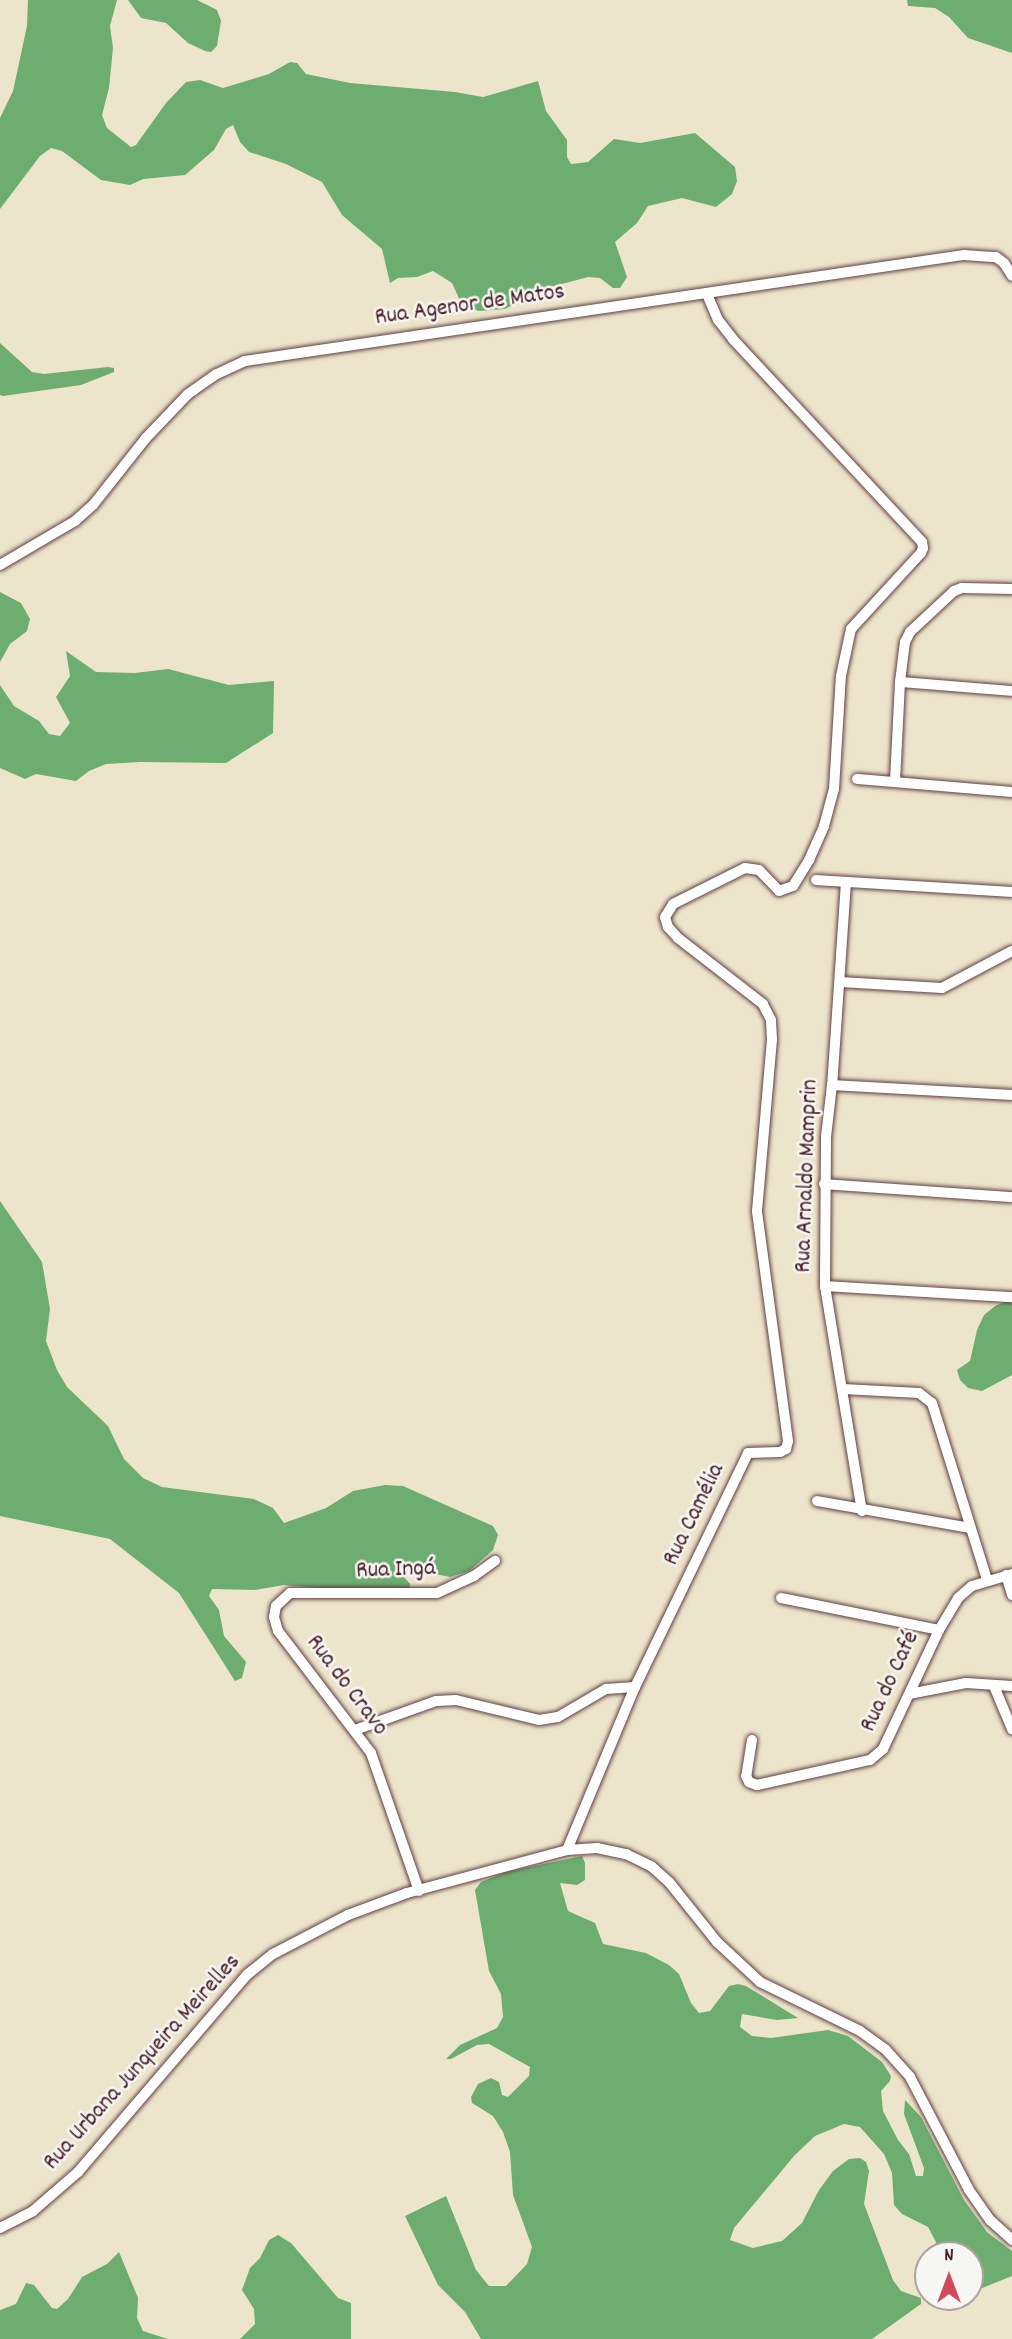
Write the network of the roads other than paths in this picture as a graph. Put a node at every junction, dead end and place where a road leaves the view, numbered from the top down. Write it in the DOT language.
graph roads {
  1 [pos="1012,276"];
  2 [pos="707,294"];
  3 [pos="0,565"];
  4 [pos="1012,589"];
  5 [pos="900,682"];
  6 [pos="1012,691"];
  7 [pos="857,779"];
  8 [pos="895,781"];
  9 [pos="1012,792"];
  10 [pos="816,880"];
  11 [pos="846,882"];
  12 [pos="1012,892"];
  13 [pos="1012,951"];
  14 [pos="840,982"];
  15 [pos="832,1085"];
  16 [pos="1012,1095"];
  17 [pos="824,1184"];
  18 [pos="1012,1197"];
  19 [pos="825,1286"];
  20 [pos="1012,1297"];
  21 [pos="843,1389"];
  22 [pos="817,1501"];
  23 [pos="862,1511"];
  24 [pos="970,1528"];
  25 [pos="495,1561"];
  26 [pos="1009,1575"];
  27 [pos="987,1580"];
  28 [pos="290,1593"];
  29 [pos="1012,1595"];
  30 [pos="781,1598"];
  31 [pos="939,1630"];
  32 [pos="994,1686"];
  33 [pos="1012,1686"];
  34 [pos="635,1687"];
  35 [pos="909,1694"];
  36 [pos="1012,1729"];
  37 [pos="355,1730"];
  38 [pos="752,1740"];
  39 [pos="567,1850"];
  40 [pos="419,1891"];
  41 [pos="0,2228"];
  42 [pos="1012,2240"];
  1 -- 2 [label="street, Rua Agenor de Matos"];
  2 -- 3 [label="street, Rua Agenor de Matos"];
  2 -- 34 [label="street, Rua Camélia"];
  4 -- 5 [label="street"];
  5 -- 6 [label="street"];
  5 -- 8 [label="street"];
  7 -- 8 [label="street"];
  8 -- 9 [label="street"];
  10 -- 11 [label="street"];
  11 -- 12 [label="street"];
  11 -- 14 [label="street, Rua Arnaldo Mamprin"];
  13 -- 14 [label="street"];
  14 -- 15 [label="street, Rua Arnaldo Mamprin"];
  15 -- 16 [label="street"];
  15 -- 17 [label="street, Rua Arnaldo Mamprin"];
  17 -- 18 [label="street"];
  17 -- 19 [label="street, Rua Arnaldo Mamprin"];
  19 -- 20 [label="street"];
  19 -- 21 [label="street, Rua Arnaldo Mamprin"];
  21 -- 23 [label="street, Rua Arnaldo Mamprin"];
  21 -- 24 [label="street"];
  22 -- 23 [label="street"];
  23 -- 24 [label="street"];
  24 -- 27 [label="street"];
  25 -- 28 [label="street, Rua Ingá"];
  26 -- 27 [label="street, Rua do Café"];
  26 -- 29 [label="street"];
  27 -- 31 [label="street, Rua do Café"];
  28 -- 37 [label="street, Rua do Cravo"];
  30 -- 31 [label="street"];
  31 -- 35 [label="street, Rua do Café"];
  32 -- 33 [label="street"];
  32 -- 35 [label="street"];
  32 -- 36 [label="street"];
  34 -- 37 [label="street"];
  34 -- 39 [label="street, Rua Camélia"];
  35 -- 38 [label="street, Rua do Café"];
  37 -- 40 [label="street, Rua do Cravo"];
  39 -- 40 [label="street, Rua Urbana Junqueira Meirelles"];
  39 -- 42 [label="street, Rua Urbana Junqueira Meirelles"];
  40 -- 41 [label="street, Rua Urbana Junqueira Meirelles"];
}
